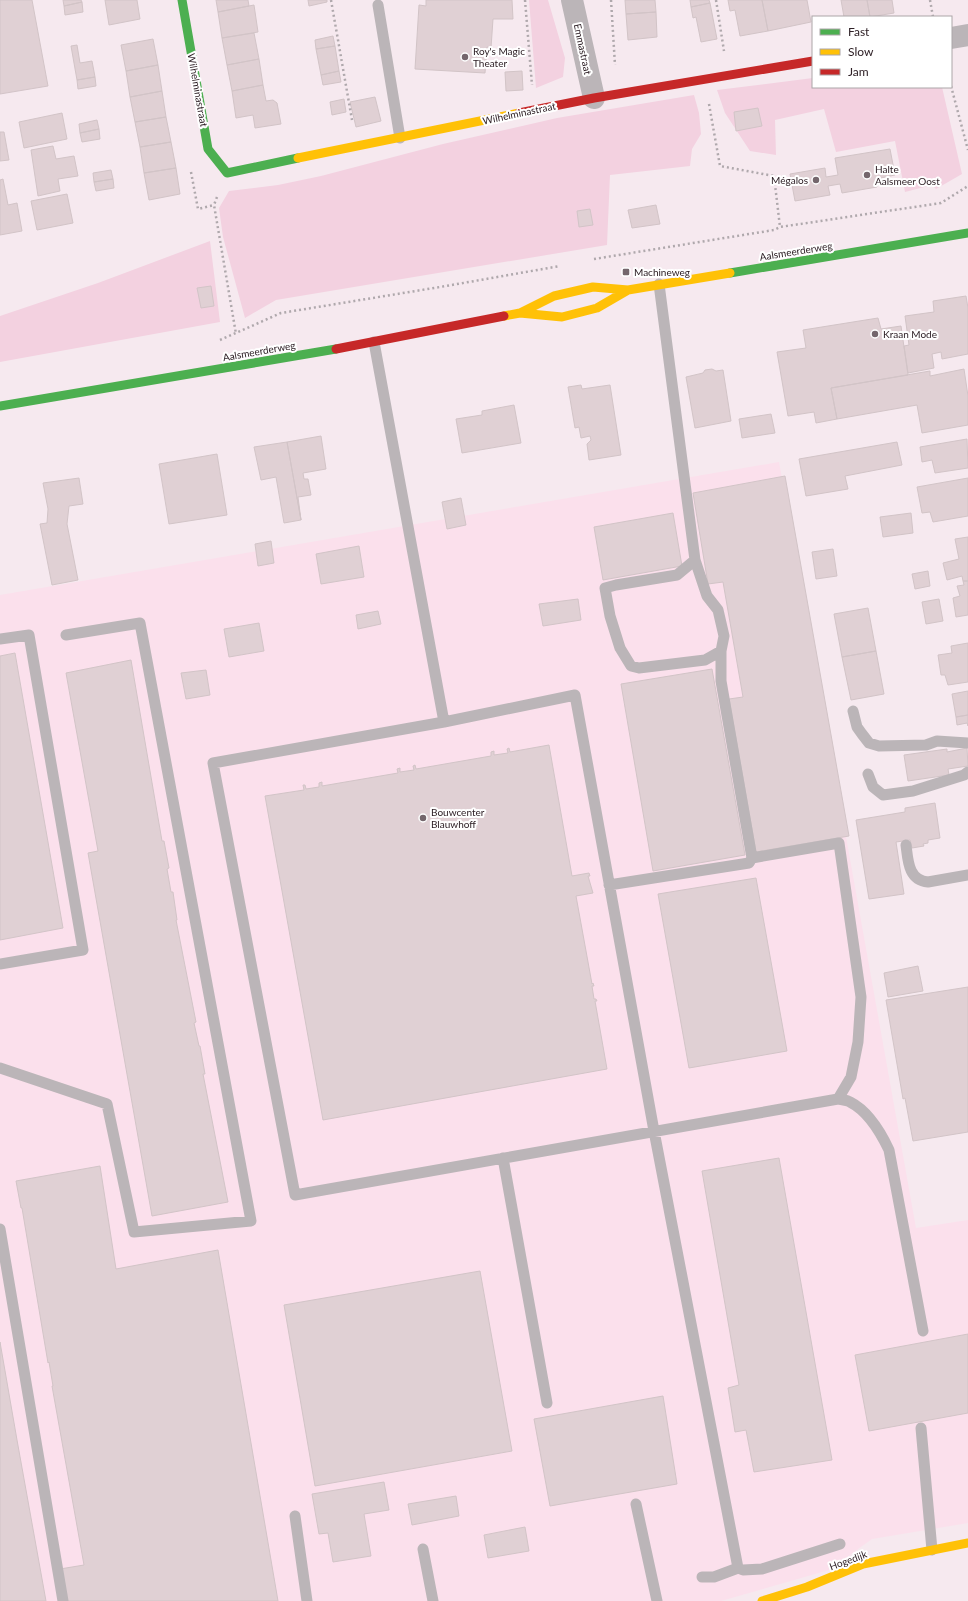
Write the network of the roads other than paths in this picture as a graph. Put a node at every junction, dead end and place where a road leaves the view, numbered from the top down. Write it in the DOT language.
graph roads {
  1 [pos="182,0"];
  2 [pos="572,0"];
  3 [pos="378,5"];
  4 [pos="968,35"];
  5 [pos="952,38"];
  6 [pos="812,62"];
  7 [pos="594,98"];
  8 [pos="400,138"];
  9 [pos="968,233"];
  10 [pos="659,284"];
  11 [pos="628,290"];
  12 [pos="520,313"];
  13 [pos="374,342"];
  14 [pos="0,406"];
  15 [pos="695,560"];
  16 [pos="66,636"];
  17 [pos="0,639"];
  18 [pos="721,651"];
  19 [pos="853,711"];
  20 [pos="444,722"];
  21 [pos="968,743"];
  22 [pos="968,772"];
  23 [pos="868,774"];
  24 [pos="906,845"];
  25 [pos="752,858"];
  26 [pos="968,875"];
  27 [pos="609,885"];
  28 [pos="0,964"];
  29 [pos="0,1068"];
  30 [pos="838,1099"];
  31 [pos="654,1131"];
  32 [pos="503,1158"];
  33 [pos="0,1229"];
  34 [pos="923,1331"];
  35 [pos="547,1403"];
  36 [pos="921,1428"];
  37 [pos="636,1504"];
  38 [pos="295,1516"];
  39 [pos="968,1543"];
  40 [pos="840,1544"];
  41 [pos="423,1549"];
  42 [pos="932,1550"];
  43 [pos="738,1568"];
  44 [pos="702,1577"];
  45 [pos="63,1601"];
  46 [pos="307,1601"];
  47 [pos="433,1601"];
  48 [pos="657,1601"];
  49 [pos="762,1601"];
  1 -- 8 [label="street, Wilhelminastraat"];
  2 -- 7 [label="street, Emmastraat"];
  3 -- 8 [label="lane"];
  4 -- 5 [label="street"];
  6 -- 7 [label="street, Wilhelminastraat"];
  7 -- 8 [label="street, Wilhelminastraat"];
  9 -- 10 [label="street, Aalsmeerderweg"];
  10 -- 11 [label="street, Aalsmeerderweg"];
  10 -- 15 [label="lane"];
  11 -- 12 [label="street, Aalsmeerderweg"];
  11 -- 12 [label="street, Aalsmeerderweg"];
  12 -- 13 [label="street, Aalsmeerderweg"];
  13 -- 14 [label="street, Aalsmeerderweg"];
  13 -- 20 [label="lane"];
  15 -- 18 [label="lane"];
  15 -- 18 [label="lane"];
  16 -- 29 [label="lane"];
  17 -- 28 [label="lane"];
  18 -- 25 [label="lane"];
  19 -- 21 [label="lane"];
  20 -- 27 [label="lane"];
  20 -- 32 [label="lane"];
  22 -- 23 [label="lane"];
  24 -- 26 [label="lane"];
  25 -- 27 [label="lane"];
  25 -- 30 [label="lane"];
  27 -- 31 [label="lane"];
  30 -- 31 [label="lane"];
  30 -- 34 [label="lane"];
  31 -- 32 [label="lane"];
  31 -- 43 [label="lane"];
  32 -- 35 [label="lane"];
  33 -- 45 [label="lane"];
  36 -- 42 [label="lane"];
  37 -- 48 [label="lane"];
  38 -- 46 [label="lane"];
  39 -- 42 [label="street, Hogedijk"];
  40 -- 43 [label="lane"];
  41 -- 47 [label="lane"];
  42 -- 49 [label="street, Hogedijk"];
  43 -- 44 [label="lane"];
}
